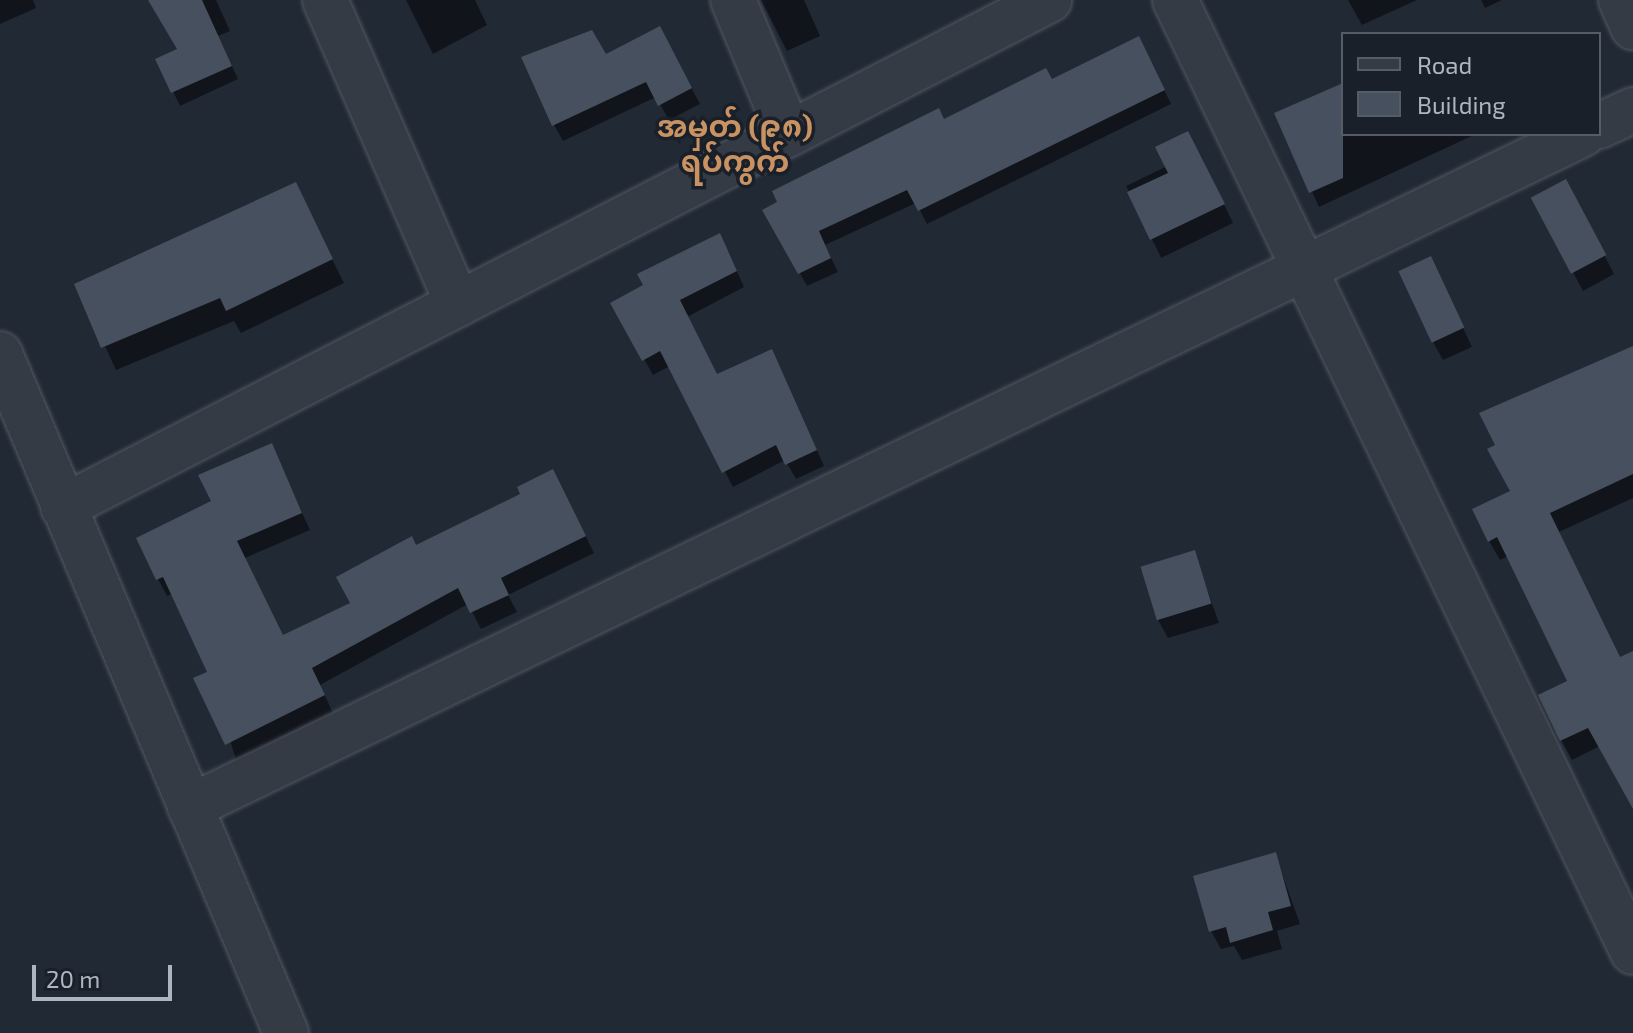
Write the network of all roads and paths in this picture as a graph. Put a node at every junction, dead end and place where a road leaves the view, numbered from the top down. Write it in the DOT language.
graph roads {
  1 [pos="325,0"];
  2 [pos="733,0"];
  3 [pos="1049,0"];
  4 [pos="1175,0"];
  5 [pos="1621,0"];
  6 [pos="1633,27"];
  7 [pos="1633,110"];
  8 [pos="1601,125"];
  9 [pos="789,134"];
  10 [pos="1579,136"];
  11 [pos="1305,268"];
  12 [pos="458,304"];
  13 [pos="0,354"];
  14 [pos="63,507"];
  15 [pos="190,807"];
  16 [pos="1633,952"];
  17 [pos="286,1033"];
  1 -- 12 [label="street"];
  2 -- 9 [label="street"];
  3 -- 9 [label="street"];
  4 -- 11 [label="street"];
  5 -- 6 [label="street"];
  7 -- 8 [label="street"];
  9 -- 12 [label="street"];
  10 -- 11 [label="street"];
  11 -- 15 [label="street"];
  11 -- 16 [label="street"];
  12 -- 14 [label="street"];
  13 -- 14 [label="street"];
  14 -- 15 [label="street"];
  15 -- 17 [label="street"];
}
